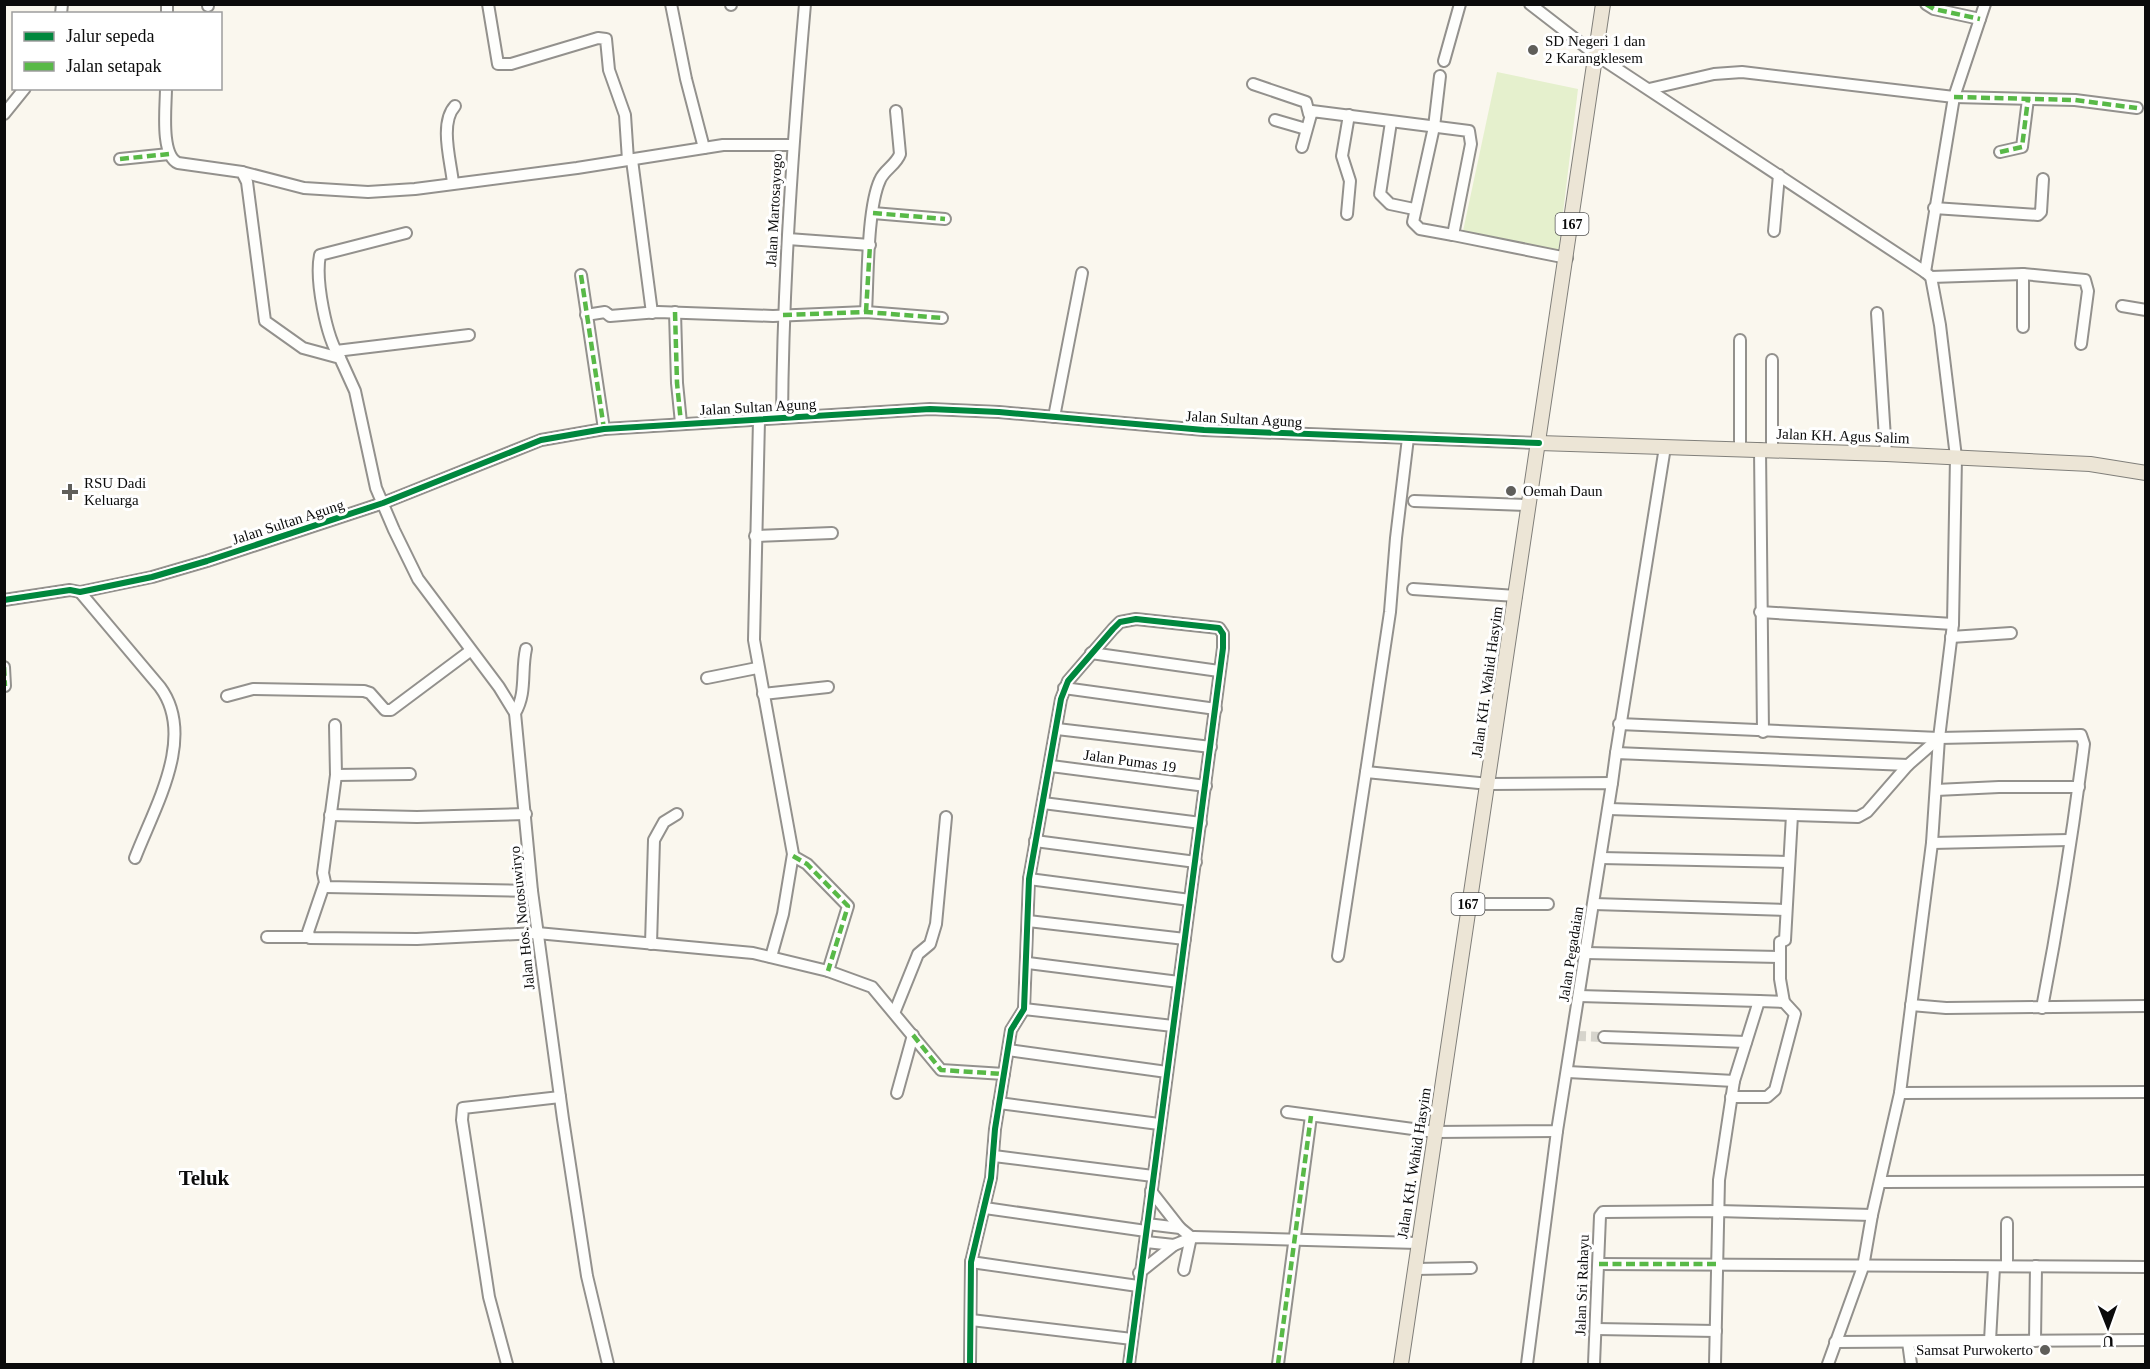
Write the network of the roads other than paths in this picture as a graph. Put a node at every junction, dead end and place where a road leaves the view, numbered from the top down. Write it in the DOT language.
graph roads {
  1 [pos="488,4"];
  2 [pos="671,4"];
  3 [pos="805,4"];
  4 [pos="1460,4"];
  5 [pos="1530,4"];
  6 [pos="1603,4"];
  7 [pos="1926,4"];
  8 [pos="1985,4"];
  9 [pos="1980,19"];
  10 [pos="1596,55"];
  11 [pos="1444,61"];
  12 [pos="1440,76"];
  13 [pos="1253,84"];
  14 [pos="1649,89"];
  15 [pos="23,90"];
  16 [pos="166,90"];
  17 [pos="1954,98"];
  18 [pos="2028,99"];
  19 [pos="455,106"];
  20 [pos="2138,108"];
  21 [pos="896,111"];
  22 [pos="4,114"];
  23 [pos="1309,114"];
  24 [pos="1349,115"];
  25 [pos="1275,120"];
  26 [pos="1391,122"];
  27 [pos="1434,127"];
  28 [pos="1306,129"];
  29 [pos="792,145"];
  30 [pos="1302,147"];
  31 [pos="704,148"];
  32 [pos="2000,152"];
  33 [pos="169,154"];
  34 [pos="120,159"];
  35 [pos="630,160"];
  36 [pos="242,172"];
  37 [pos="1779,175"];
  38 [pos="2043,179"];
  39 [pos="453,183"];
  40 [pos="1934,208"];
  41 [pos="1414,209"];
  42 [pos="873,213"];
  43 [pos="1347,214"];
  44 [pos="945,219"];
  45 [pos="1774,231"];
  46 [pos="406,232"];
  47 [pos="1453,235"];
  48 [pos="788,239"];
  49 [pos="870,245"];
  50 [pos="1567,258"];
  51 [pos="1082,273"];
  52 [pos="1928,274"];
  53 [pos="2023,274"];
  54 [pos="581,275"];
  55 [pos="2122,306"];
  56 [pos="2145,310"];
  57 [pos="675,312"];
  58 [pos="866,312"];
  59 [pos="652,313"];
  60 [pos="1877,313"];
  61 [pos="586,315"];
  62 [pos="783,315"];
  63 [pos="942,318"];
  64 [pos="2023,327"];
  65 [pos="469,335"];
  66 [pos="1740,340"];
  67 [pos="2081,344"];
  68 [pos="338,355"];
  69 [pos="1772,360"];
  70 [pos="1054,417"];
  71 [pos="782,418"];
  72 [pos="759,420"];
  73 [pos="681,423"];
  74 [pos="604,429"];
  75 [pos="1408,438"];
  76 [pos="1539,443"];
  77 [pos="1665,447"];
  78 [pos="1740,448"];
  79 [pos="1766,449"];
  80 [pos="1886,454"];
  81 [pos="1956,457"];
  82 [pos="2145,472"];
  83 [pos="1414,501"];
  84 [pos="383,504"];
  85 [pos="1528,505"];
  86 [pos="832,533"];
  87 [pos="755,536"];
  88 [pos="1413,589"];
  89 [pos="80,592"];
  90 [pos="1516,596"];
  91 [pos="4,600"];
  92 [pos="1760,612"];
  93 [pos="1953,624"];
  94 [pos="2011,633"];
  95 [pos="1951,637"];
  96 [pos="526,649"];
  97 [pos="470,651"];
  98 [pos="1091,654"];
  99 [pos="4,667"];
  100 [pos="757,668"];
  101 [pos="1219,671"];
  102 [pos="707,678"];
  103 [pos="5,686"];
  104 [pos="828,687"];
  105 [pos="1064,688"];
  106 [pos="763,694"];
  107 [pos="227,696"];
  108 [pos="1216,709"];
  109 [pos="515,713"];
  110 [pos="335,724"];
  111 [pos="1619,724"];
  112 [pos="1057,729"];
  113 [pos="1763,732"];
  114 [pos="1939,742"];
  115 [pos="1211,747"];
  116 [pos="1616,753"];
  117 [pos="1908,765"];
  118 [pos="1051,766"];
  119 [pos="1366,772"];
  120 [pos="410,774"];
  121 [pos="336,775"];
  122 [pos="1612,783"];
  123 [pos="1489,784"];
  124 [pos="1206,786"];
  125 [pos="2079,787"];
  126 [pos="1936,790"];
  127 [pos="1043,803"];
  128 [pos="1609,809"];
  129 [pos="526,814"];
  130 [pos="677,814"];
  131 [pos="1792,814"];
  132 [pos="330,815"];
  133 [pos="946,817"];
  134 [pos="1201,823"];
  135 [pos="2069,840"];
  136 [pos="1035,841"];
  137 [pos="1932,843"];
  138 [pos="793,856"];
  139 [pos="135,858"];
  140 [pos="1601,858"];
  141 [pos="1196,862"];
  142 [pos="1789,862"];
  143 [pos="1029,879"];
  144 [pos="324,885"];
  145 [pos="532,891"];
  146 [pos="1190,900"];
  147 [pos="1468,904"];
  148 [pos="1548,904"];
  149 [pos="1594,904"];
  150 [pos="1786,910"];
  151 [pos="1028,921"];
  152 [pos="537,933"];
  153 [pos="267,937"];
  154 [pos="308,937"];
  155 [pos="1185,939"];
  156 [pos="651,944"];
  157 [pos="1586,953"];
  158 [pos="1338,956"];
  159 [pos="771,957"];
  160 [pos="1779,957"];
  161 [pos="1028,963"];
  162 [pos="828,971"];
  163 [pos="1179,982"];
  164 [pos="1579,996"];
  165 [pos="1760,1000"];
  166 [pos="1784,1002"];
  167 [pos="1911,1005"];
  168 [pos="2145,1006"];
  169 [pos="2042,1008"];
  170 [pos="1024,1009"];
  171 [pos="895,1011"];
  172 [pos="1173,1026"];
  173 [pos="913,1035"];
  174 [pos="1604,1037"];
  175 [pos="1746,1042"];
  176 [pos="1008,1050"];
  177 [pos="1167,1072"];
  178 [pos="1568,1072"];
  179 [pos="1004,1074"];
  180 [pos="1734,1081"];
  181 [pos="2145,1092"];
  182 [pos="897,1093"];
  183 [pos="1900,1093"];
  184 [pos="560,1097"];
  185 [pos="1731,1097"];
  186 [pos="999,1103"];
  187 [pos="1287,1112"];
  188 [pos="1311,1116"];
  189 [pos="1159,1124"];
  190 [pos="1557,1131"];
  191 [pos="1435,1132"];
  192 [pos="993,1156"];
  193 [pos="1153,1176"];
  194 [pos="2145,1181"];
  195 [pos="1881,1182"];
  196 [pos="1151,1191"];
  197 [pos="985,1208"];
  198 [pos="1717,1211"];
  199 [pos="1872,1215"];
  200 [pos="2007,1223"];
  201 [pos="1147,1228"];
  202 [pos="1180,1228"];
  203 [pos="1191,1237"];
  204 [pos="1296,1240"];
  205 [pos="1146,1242"];
  206 [pos="1418,1243"];
  207 [pos="1174,1245"];
  208 [pos="971,1262"];
  209 [pos="1599,1264"];
  210 [pos="1716,1264"];
  211 [pos="2007,1266"];
  212 [pos="2036,1266"];
  213 [pos="1863,1267"];
  214 [pos="1994,1267"];
  215 [pos="2145,1267"];
  216 [pos="1471,1268"];
  217 [pos="1414,1269"];
  218 [pos="1184,1270"];
  219 [pos="1140,1273"];
  220 [pos="1138,1286"];
  221 [pos="971,1320"];
  222 [pos="1596,1329"];
  223 [pos="1716,1331"];
  224 [pos="1132,1339"];
  225 [pos="2145,1340"];
  226 [pos="1990,1341"];
  227 [pos="2035,1341"];
  228 [pos="1835,1342"];
  229 [pos="1908,1342"];
  230 [pos="507,1365"];
  231 [pos="608,1365"];
  232 [pos="970,1365"];
  233 [pos="1129,1365"];
  234 [pos="1278,1365"];
  235 [pos="1401,1365"];
  236 [pos="1527,1365"];
  237 [pos="1594,1365"];
  238 [pos="1715,1365"];
  239 [pos="1828,1365"];
  240 [pos="1911,1365"];
  1 -- 35 [label="street"];
  2 -- 31 [label="street"];
  3 -- 29 [label="street, Jalan Martosayogo"];
  4 -- 11 [label="street"];
  5 -- 10 [label="street"];
  6 -- 10 [label="main road, Jalan KH. Wahid Hasyim / 167"];
  7 -- 9 [label="street"];
  8 -- 9 [label="street"];
  9 -- 17 [label="street"];
  10 -- 14 [label="street"];
  10 -- 50 [label="main road, Jalan KH. Wahid Hasyim / 167"];
  12 -- 27 [label="street"];
  13 -- 23 [label="street"];
  14 -- 17 [label="street"];
  14 -- 37 [label="street"];
  15 -- 22 [label="street"];
  16 -- 33 [label="street"];
  17 -- 18 [label="street"];
  17 -- 40 [label="street"];
  18 -- 20 [label="street"];
  18 -- 32 [label="street"];
  19 -- 39 [label="street"];
  21 -- 42 [label="street"];
  23 -- 24 [label="street"];
  23 -- 28 [label="street"];
  24 -- 26 [label="street"];
  24 -- 43 [label="street"];
  25 -- 28 [label="street"];
  26 -- 27 [label="street"];
  26 -- 41 [label="street"];
  27 -- 41 [label="street"];
  27 -- 47 [label="street"];
  28 -- 30 [label="street"];
  29 -- 31 [label="street"];
  29 -- 48 [label="street, Jalan Martosayogo"];
  31 -- 35 [label="street"];
  33 -- 34 [label="street"];
  33 -- 36 [label="street"];
  35 -- 39 [label="street"];
  35 -- 59 [label="street"];
  36 -- 39 [label="street"];
  36 -- 68 [label="street"];
  37 -- 45 [label="street"];
  37 -- 52 [label="street"];
  38 -- 40 [label="street"];
  40 -- 52 [label="street"];
  41 -- 47 [label="street"];
  42 -- 44 [label="street"];
  42 -- 49 [label="street"];
  46 -- 68 [label="street, Jalan Hos. Notosuwiryo"];
  47 -- 50 [label="street"];
  48 -- 49 [label="street"];
  48 -- 62 [label="street, Jalan Martosayogo"];
  49 -- 58 [label="street"];
  50 -- 76 [label="main road, Jalan KH. Wahid Hasyim / 167"];
  51 -- 70 [label="street"];
  52 -- 53 [label="street"];
  52 -- 81 [label="street"];
  53 -- 64 [label="street"];
  53 -- 67 [label="street"];
  54 -- 61 [label="street"];
  55 -- 56 [label="street"];
  57 -- 59 [label="street"];
  57 -- 62 [label="street"];
  57 -- 73 [label="street"];
  58 -- 62 [label="street"];
  58 -- 63 [label="street"];
  59 -- 61 [label="street"];
  60 -- 80 [label="street"];
  61 -- 74 [label="street"];
  62 -- 71 [label="street, Jalan Martosayogo"];
  65 -- 68 [label="street"];
  66 -- 78 [label="street"];
  68 -- 84 [label="street, Jalan Hos. Notosuwiryo"];
  69 -- 79 [label="street"];
  70 -- 71 [label="street, Jalan Sultan Agung"];
  70 -- 75 [label="street, Jalan Sultan Agung"];
  71 -- 72 [label="street, Jalan Sultan Agung"];
  72 -- 73 [label="street, Jalan Sultan Agung"];
  72 -- 87 [label="street"];
  73 -- 74 [label="street, Jalan Sultan Agung"];
  74 -- 84 [label="street, Jalan Sultan Agung"];
  75 -- 76 [label="street, Jalan Sultan Agung"];
  75 -- 119 [label="street"];
  76 -- 77 [label="main road, Jalan KH. Agus Salim"];
  76 -- 85 [label="main road, Jalan KH. Wahid Hasyim / 167"];
  77 -- 78 [label="main road, Jalan KH. Agus Salim"];
  77 -- 111 [label="street, Jalan Pegadaian"];
  78 -- 79 [label="main road, Jalan KH. Agus Salim"];
  79 -- 80 [label="main road, Jalan KH. Agus Salim"];
  79 -- 92 [label="street"];
  80 -- 81 [label="main road, Jalan KH. Agus Salim"];
  81 -- 82 [label="main road, Jalan KH. Agus Salim"];
  81 -- 93 [label="street"];
  83 -- 85 [label="street"];
  84 -- 89 [label="street, Jalan Sultan Agung"];
  84 -- 97 [label="street, Jalan Hos. Notosuwiryo"];
  85 -- 90 [label="main road, Jalan KH. Wahid Hasyim / 167"];
  86 -- 87 [label="street"];
  87 -- 100 [label="street"];
  88 -- 90 [label="street"];
  89 -- 91 [label="street, Jalan Sultan Agung"];
  89 -- 139 [label="street"];
  90 -- 123 [label="main road, Jalan KH. Wahid Hasyim / 167"];
  92 -- 93 [label="street"];
  92 -- 113 [label="street"];
  93 -- 95 [label="street"];
  94 -- 95 [label="street"];
  95 -- 114 [label="street"];
  96 -- 109 [label="street"];
  97 -- 107 [label="street"];
  97 -- 109 [label="street, Jalan Hos. Notosuwiryo"];
  98 -- 101 [label="street"];
  98 -- 101 [label="street"];
  98 -- 105 [label="street"];
  99 -- 103 [label="street"];
  100 -- 102 [label="street"];
  100 -- 106 [label="street"];
  101 -- 108 [label="street"];
  104 -- 106 [label="street"];
  105 -- 108 [label="street"];
  105 -- 112 [label="street"];
  106 -- 138 [label="street"];
  108 -- 115 [label="street"];
  109 -- 129 [label="street, Jalan Hos. Notosuwiryo"];
  110 -- 121 [label="street"];
  111 -- 113 [label="street"];
  111 -- 116 [label="street, Jalan Pegadaian"];
  112 -- 115 [label="street"];
  112 -- 118 [label="street"];
  113 -- 114 [label="street"];
  114 -- 117 [label="street"];
  114 -- 125 [label="street"];
  114 -- 126 [label="street"];
  115 -- 124 [label="street"];
  116 -- 117 [label="street"];
  116 -- 122 [label="street, Jalan Pegadaian"];
  117 -- 131 [label="street"];
  118 -- 124 [label="street, Jalan Pumas 19"];
  118 -- 127 [label="street"];
  119 -- 123 [label="street"];
  119 -- 158 [label="street"];
  120 -- 121 [label="street"];
  121 -- 132 [label="street"];
  122 -- 123 [label="street"];
  122 -- 128 [label="street, Jalan Pegadaian"];
  123 -- 147 [label="main road, Jalan KH. Wahid Hasyim / 167"];
  124 -- 134 [label="street"];
  125 -- 126 [label="street"];
  125 -- 135 [label="street"];
  126 -- 137 [label="street"];
  127 -- 134 [label="street"];
  127 -- 136 [label="street"];
  128 -- 131 [label="street"];
  128 -- 140 [label="street, Jalan Pegadaian"];
  129 -- 132 [label="street"];
  129 -- 145 [label="street, Jalan Hos. Notosuwiryo"];
  130 -- 156 [label="street"];
  131 -- 142 [label="street"];
  132 -- 144 [label="street"];
  133 -- 171 [label="street"];
  134 -- 141 [label="street"];
  135 -- 137 [label="street"];
  135 -- 169 [label="street"];
  136 -- 141 [label="street"];
  136 -- 143 [label="street"];
  137 -- 167 [label="street"];
  138 -- 159 [label="street"];
  138 -- 162 [label="street"];
  140 -- 142 [label="street"];
  140 -- 149 [label="street, Jalan Pegadaian"];
  141 -- 146 [label="street"];
  142 -- 150 [label="street"];
  143 -- 146 [label="street"];
  143 -- 151 [label="street"];
  144 -- 145 [label="street"];
  144 -- 154 [label="street"];
  145 -- 152 [label="street, Jalan Hos. Notosuwiryo"];
  146 -- 155 [label="street"];
  147 -- 148 [label="street"];
  147 -- 191 [label="main road, Jalan KH. Wahid Hasyim / 167"];
  149 -- 150 [label="street"];
  149 -- 157 [label="street, Jalan Pegadaian"];
  150 -- 160 [label="street"];
  151 -- 155 [label="street"];
  151 -- 161 [label="street"];
  152 -- 154 [label="street"];
  152 -- 156 [label="street"];
  152 -- 184 [label="street, Jalan Hos. Notosuwiryo"];
  153 -- 154 [label="street"];
  155 -- 163 [label="street"];
  156 -- 159 [label="street"];
  157 -- 160 [label="street"];
  157 -- 164 [label="street, Jalan Pegadaian"];
  159 -- 162 [label="street"];
  160 -- 166 [label="street"];
  161 -- 163 [label="street"];
  161 -- 170 [label="street"];
  162 -- 171 [label="street"];
  163 -- 172 [label="street"];
  164 -- 165 [label="street"];
  164 -- 178 [label="street, Jalan Pegadaian"];
  165 -- 166 [label="street"];
  165 -- 175 [label="street"];
  166 -- 185 [label="street"];
  167 -- 169 [label="street"];
  167 -- 183 [label="street"];
  168 -- 169 [label="street"];
  170 -- 172 [label="street"];
  170 -- 176 [label="street"];
  171 -- 173 [label="street"];
  172 -- 177 [label="street"];
  173 -- 179 [label="street"];
  173 -- 182 [label="street"];
  174 -- 175 [label="street"];
  175 -- 180 [label="street"];
  176 -- 177 [label="street"];
  176 -- 179 [label="street"];
  177 -- 189 [label="street"];
  178 -- 180 [label="street"];
  178 -- 190 [label="street, Jalan Pegadaian"];
  179 -- 186 [label="street"];
  180 -- 185 [label="street"];
  181 -- 183 [label="street"];
  183 -- 195 [label="street"];
  184 -- 230 [label="street"];
  184 -- 231 [label="street, Jalan Hos. Notosuwiryo"];
  185 -- 198 [label="street"];
  186 -- 189 [label="street"];
  186 -- 192 [label="street"];
  187 -- 188 [label="street"];
  188 -- 191 [label="street"];
  188 -- 204 [label="street"];
  189 -- 193 [label="street"];
  190 -- 191 [label="street"];
  190 -- 236 [label="street, Jalan Pegadaian"];
  191 -- 206 [label="main road, Jalan KH. Wahid Hasyim / 167"];
  192 -- 193 [label="street"];
  192 -- 197 [label="street"];
  193 -- 196 [label="street"];
  194 -- 195 [label="street"];
  195 -- 199 [label="street"];
  196 -- 201 [label="street"];
  196 -- 202 [label="street"];
  197 -- 201 [label="street"];
  197 -- 208 [label="street"];
  198 -- 199 [label="street"];
  198 -- 209 [label="street, Jalan Sri Rahayu"];
  198 -- 210 [label="street"];
  199 -- 213 [label="street"];
  200 -- 211 [label="street"];
  201 -- 202 [label="street"];
  201 -- 205 [label="street"];
  202 -- 203 [label="street"];
  203 -- 204 [label="street"];
  203 -- 207 [label="street"];
  203 -- 218 [label="street"];
  204 -- 206 [label="street"];
  204 -- 234 [label="street"];
  205 -- 207 [label="street"];
  205 -- 219 [label="street"];
  206 -- 217 [label="main road, Jalan KH. Wahid Hasyim / 167"];
  207 -- 219 [label="street"];
  208 -- 220 [label="street"];
  208 -- 221 [label="street"];
  209 -- 210 [label="street"];
  209 -- 222 [label="street, Jalan Sri Rahayu"];
  210 -- 213 [label="street"];
  210 -- 223 [label="street"];
  211 -- 212 [label="street"];
  211 -- 214 [label="street"];
  212 -- 215 [label="street"];
  212 -- 227 [label="street"];
  213 -- 214 [label="street"];
  213 -- 228 [label="street"];
  214 -- 226 [label="street"];
  216 -- 217 [label="street"];
  217 -- 235 [label="main road, Jalan KH. Wahid Hasyim / 167"];
  219 -- 220 [label="street"];
  220 -- 224 [label="street"];
  221 -- 224 [label="street"];
  221 -- 232 [label="street"];
  222 -- 223 [label="street"];
  222 -- 237 [label="street, Jalan Sri Rahayu"];
  223 -- 238 [label="street"];
  224 -- 233 [label="street"];
  225 -- 227 [label="street"];
  226 -- 227 [label="street"];
  226 -- 229 [label="street"];
  228 -- 229 [label="street"];
  228 -- 239 [label="street"];
  229 -- 240 [label="street"];
}
